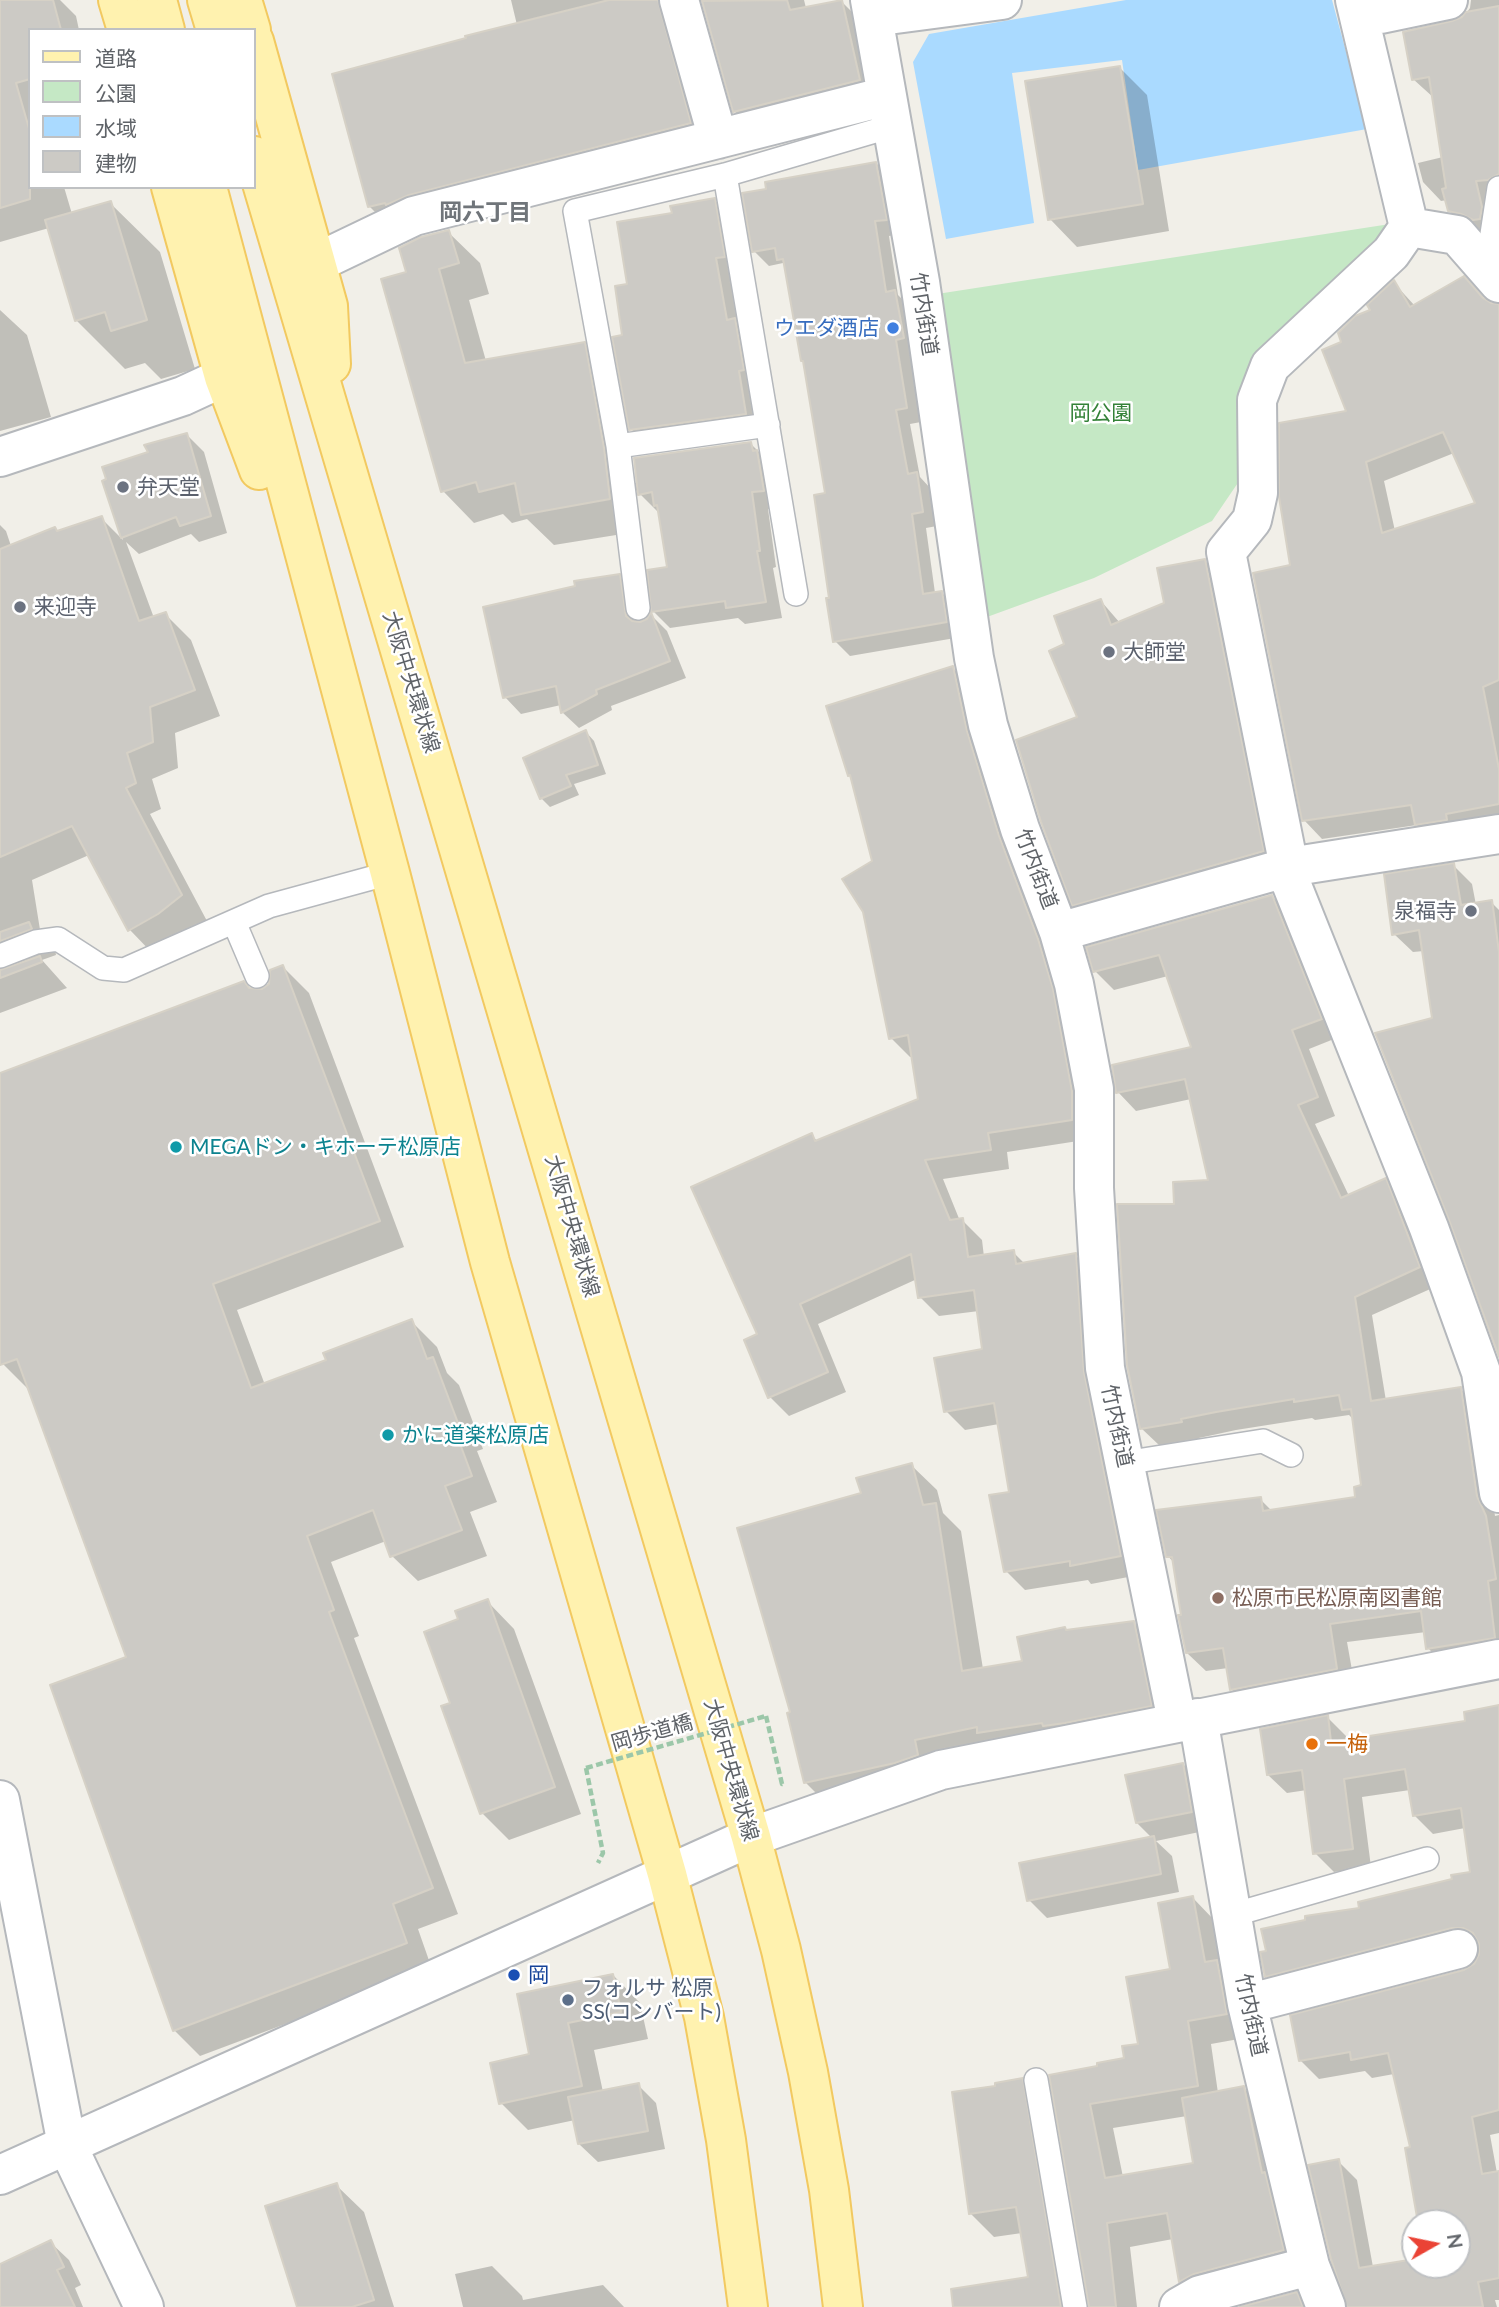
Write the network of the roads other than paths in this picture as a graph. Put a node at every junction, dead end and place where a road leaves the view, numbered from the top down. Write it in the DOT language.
graph roads {
  1 [pos="118,0"];
  2 [pos="157,0"];
  3 [pos="207,0"];
  4 [pos="242,0"];
  5 [pos="679,0"];
  6 [pos="1002,0"];
  7 [pos="1448,0"];
  8 [pos="1372,5"];
  9 [pos="872,9"];
  10 [pos="126,28"];
  11 [pos="164,28"];
  12 [pos="215,28"];
  13 [pos="250,28"];
  14 [pos="256,48"];
  15 [pos="890,111"];
  16 [pos="722,157"];
  17 [pos="256,163"];
  18 [pos="1499,188"];
  19 [pos="172,189"];
  20 [pos="208,189"];
  21 [pos="1409,227"];
  22 [pos="316,263"];
  23 [pos="1493,275"];
  24 [pos="224,377"];
  25 [pos="333,422"];
  26 [pos="768,425"];
  27 [pos="618,446"];
  28 [pos="0,457"];
  29 [pos="796,594"];
  30 [pos="638,608"];
  31 [pos="336,676"];
  32 [pos="1499,834"];
  33 [pos="1287,867"];
  34 [pos="390,873"];
  35 [pos="234,922"];
  36 [pos="1059,932"];
  37 [pos="0,956"];
  38 [pos="257,976"];
  39 [pos="1291,1455"];
  40 [pos="1125,1462"];
  41 [pos="1499,1493"];
  42 [pos="1499,1659"];
  43 [pos="1187,1720"];
  44 [pos="0,1800"];
  45 [pos="751,1837"];
  46 [pos="1427,1859"];
  47 [pos="667,1874"];
  48 [pos="1232,1915"];
  49 [pos="1458,1949"];
  50 [pos="1247,2004"];
  51 [pos="1036,2080"];
  52 [pos="67,2145"];
  53 [pos="0,2175"];
  54 [pos="1310,2266"];
  55 [pos="144,2307"];
  56 [pos="748,2307"];
  57 [pos="843,2307"];
  58 [pos="1075,2307"];
  59 [pos="1179,2307"];
  60 [pos="1326,2307"];
  1 -- 10 [label="main road"];
  2 -- 11 [label="main road"];
  3 -- 12 [label="main road"];
  4 -- 13 [label="main road"];
  5 -- 16 [label="street"];
  6 -- 9 [label="street"];
  7 -- 8 [label="street"];
  8 -- 21 [label="street"];
  9 -- 15 [label="street, 竹内街道"];
  14 -- 22 [label="main road"];
  15 -- 16 [label="street"];
  15 -- 36 [label="street, 竹内街道"];
  16 -- 22 [label="street"];
  16 -- 26 [label="lane"];
  16 -- 27 [label="lane"];
  17 -- 25 [label="main road, 大阪中央環状線"];
  18 -- 23 [label="lane"];
  19 -- 24 [label="main road"];
  20 -- 31 [label="main road"];
  21 -- 23 [label="street"];
  21 -- 33 [label="street"];
  22 -- 25 [label="main road"];
  24 -- 28 [label="street"];
  24 -- 31 [label="main road"];
  25 -- 45 [label="main road, 大阪中央環状線"];
  26 -- 27 [label="lane"];
  26 -- 29 [label="lane"];
  27 -- 30 [label="lane"];
  31 -- 34 [label="main road"];
  32 -- 33 [label="street"];
  33 -- 36 [label="street"];
  33 -- 41 [label="street"];
  34 -- 35 [label="lane"];
  34 -- 47 [label="main road"];
  35 -- 37 [label="lane"];
  35 -- 38 [label="lane"];
  36 -- 40 [label="street, 竹内街道"];
  39 -- 40 [label="lane"];
  40 -- 43 [label="street, 竹内街道"];
  42 -- 43 [label="street"];
  43 -- 45 [label="street"];
  43 -- 48 [label="street, 竹内街道"];
  44 -- 52 [label="street"];
  45 -- 47 [label="street"];
  45 -- 57 [label="main road, 大阪中央環状線"];
  46 -- 48 [label="lane"];
  47 -- 52 [label="street"];
  47 -- 56 [label="main road"];
  48 -- 50 [label="street, 竹内街道"];
  49 -- 50 [label="street"];
  50 -- 54 [label="street, 竹内街道"];
  51 -- 58 [label="lane"];
  52 -- 53 [label="street"];
  52 -- 55 [label="street"];
  54 -- 59 [label="street"];
  54 -- 60 [label="street, 竹内街道"];
}
